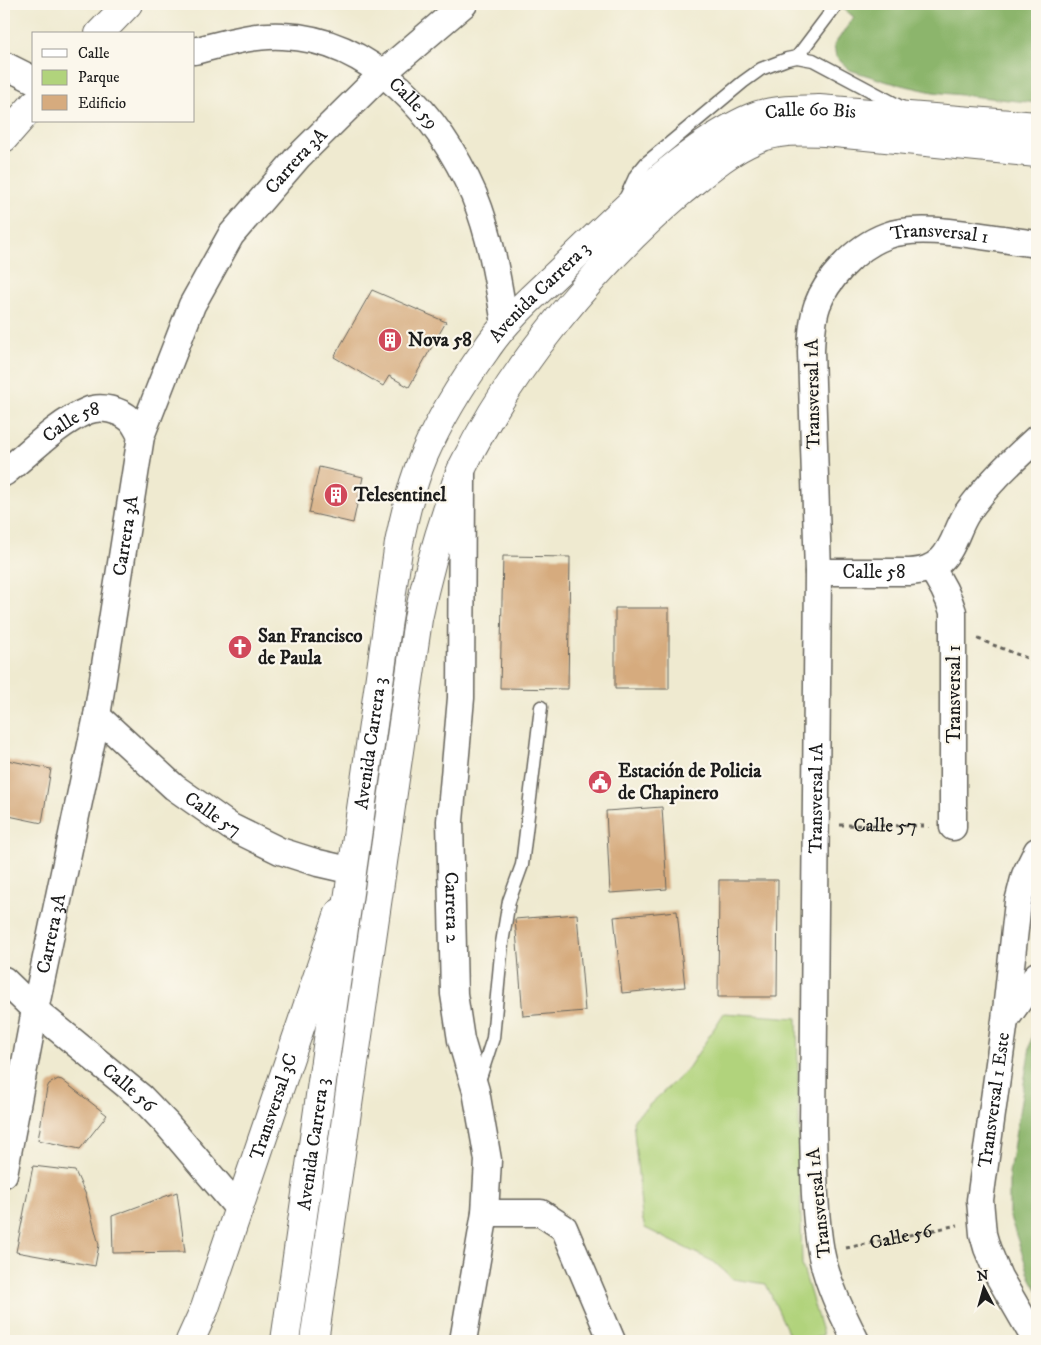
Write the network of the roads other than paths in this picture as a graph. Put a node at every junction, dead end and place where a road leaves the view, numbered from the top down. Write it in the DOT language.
graph roads {
  1 [pos="128,4"];
  2 [pos="464,4"];
  3 [pos="837,4"];
  4 [pos="101,32"];
  5 [pos="195,51"];
  6 [pos="798,57"];
  7 [pos="4,65"];
  8 [pos="383,73"];
  9 [pos="32,79"];
  10 [pos="32,106"];
  11 [pos="917,116"];
  12 [pos="1037,126"];
  13 [pos="4,138"];
  14 [pos="1037,153"];
  15 [pos="618,215"];
  16 [pos="650,219"];
  17 [pos="1037,244"];
  18 [pos="848,260"];
  19 [pos="506,324"];
  20 [pos="141,436"];
  21 [pos="1037,438"];
  22 [pos="462,468"];
  23 [pos="4,473"];
  24 [pos="931,568"];
  25 [pos="818,572"];
  26 [pos="541,707"];
  27 [pos="97,716"];
  28 [pos="953,827"];
  29 [pos="1037,851"];
  30 [pos="353,871"];
  31 [pos="1028,906"];
  32 [pos="1037,976"];
  33 [pos="4,980"];
  34 [pos="35,1010"];
  35 [pos="1005,1020"];
  36 [pos="476,1091"];
  37 [pos="4,1174"];
  38 [pos="239,1209"];
  39 [pos="485,1213"];
  40 [pos="190,1341"];
  41 [pos="285,1341"];
  42 [pos="314,1341"];
  43 [pos="463,1341"];
  44 [pos="612,1341"];
  45 [pos="856,1341"];
  46 [pos="1036,1341"];
  1 -- 4 [label="main road"];
  2 -- 8 [label="street, Carrera 3A"];
  3 -- 6 [label="lane"];
  5 -- 8 [label="street, Calle 59"];
  6 -- 11 [label="lane"];
  6 -- 15 [label="lane"];
  7 -- 9 [label="street"];
  8 -- 19 [label="street, Calle 59"];
  8 -- 20 [label="street, Carrera 3A"];
  10 -- 13 [label="main road"];
  11 -- 12 [label="main road, Calle 60 Bis"];
  11 -- 15 [label="main road, Calle 60 Bis"];
  14 -- 16 [label="main road, Calle 60 Bis"];
  15 -- 19 [label="main road, Avenida Carrera 3"];
  16 -- 22 [label="main road, Avenida Carrera 3"];
  17 -- 18 [label="street, Transversal 1"];
  18 -- 25 [label="street, Transversal 1A"];
  19 -- 30 [label="main road, Avenida Carrera 3"];
  20 -- 23 [label="street, Calle 58"];
  20 -- 27 [label="street, Carrera 3A"];
  21 -- 24 [label="street"];
  22 -- 36 [label="street, Carrera 2"];
  22 -- 42 [label="main road, Avenida Carrera 3"];
  24 -- 25 [label="street, Calle 58"];
  24 -- 28 [label="street, Transversal 1"];
  25 -- 45 [label="street, Transversal 1A"];
  26 -- 36 [label="lane"];
  27 -- 30 [label="street, Calle 57"];
  27 -- 34 [label="street, Carrera 3A"];
  29 -- 31 [label="street, Transversal 1 Este"];
  30 -- 38 [label="main road, Transversal 3C"];
  30 -- 41 [label="main road, Avenida Carrera 3"];
  31 -- 35 [label="street, Transversal 1 Este"];
  32 -- 35 [label="street"];
  33 -- 34 [label="street, Calle 56"];
  34 -- 37 [label="street, Carrera 3A"];
  34 -- 38 [label="street, Calle 56"];
  35 -- 46 [label="street, Transversal 1 Este"];
  36 -- 39 [label="street, Carrera 2"];
  38 -- 40 [label="main road, Transversal 3C"];
  39 -- 43 [label="street, Carrera 2"];
  39 -- 44 [label="street"];
}
